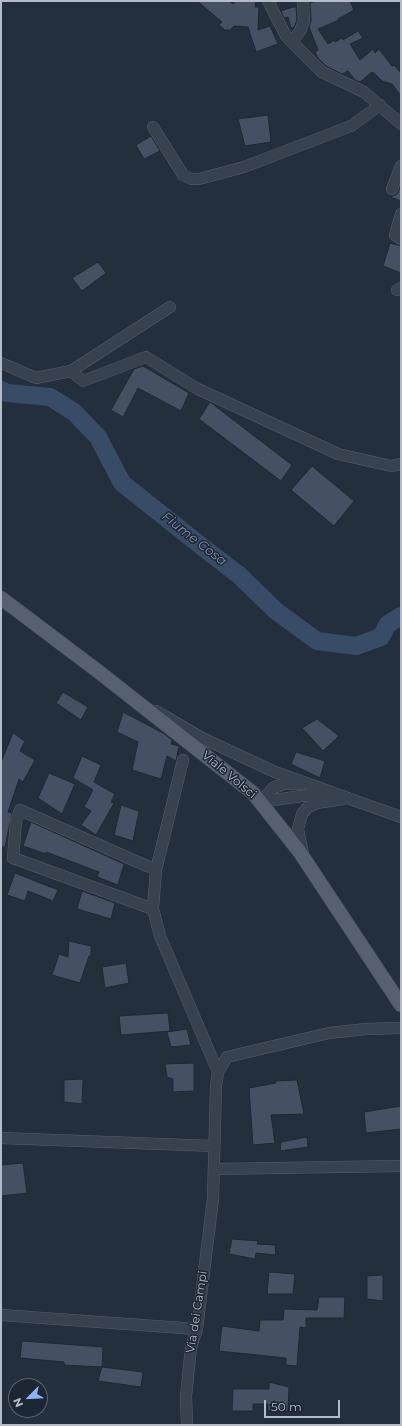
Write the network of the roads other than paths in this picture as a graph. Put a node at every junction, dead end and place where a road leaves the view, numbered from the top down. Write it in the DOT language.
graph roads {
  1 [pos="268,1"];
  2 [pos="303,1"];
  3 [pos="292,42"];
  4 [pos="380,105"];
  5 [pos="401,124"];
  6 [pos="153,128"];
  7 [pos="401,166"];
  8 [pos="392,189"];
  9 [pos="401,214"];
  10 [pos="401,239"];
  11 [pos="170,307"];
  12 [pos="1,363"];
  13 [pos="71,371"];
  14 [pos="401,464"];
  15 [pos="1,598"];
  16 [pos="135,700"];
  17 [pos="183,760"];
  18 [pos="316,787"];
  19 [pos="347,799"];
  20 [pos="260,802"];
  21 [pos="401,817"];
  22 [pos="305,860"];
  23 [pos="156,870"];
  24 [pos="153,909"];
  25 [pos="401,1005"];
  26 [pos="401,1028"];
  27 [pos="218,1072"];
  28 [pos="1,1138"];
  29 [pos="214,1146"];
  30 [pos="401,1166"];
  31 [pos="214,1169"];
  32 [pos="1,1316"];
  33 [pos="197,1329"];
  34 [pos="187,1425"];
  1 -- 3 [label="street"];
  2 -- 3 [label="street"];
  3 -- 4 [label="street"];
  4 -- 5 [label="street"];
  4 -- 6 [label="street"];
  7 -- 8 [label="street"];
  9 -- 10 [label="street"];
  11 -- 13 [label="street"];
  12 -- 13 [label="street"];
  13 -- 14 [label="street"];
  15 -- 16 [label="main road, Viale Volsci"];
  16 -- 18 [label="street"];
  16 -- 20 [label="main road, Viale Volsci"];
  17 -- 23 [label="street"];
  18 -- 19 [label="street"];
  18 -- 20 [label="street"];
  19 -- 20 [label="street"];
  19 -- 21 [label="street"];
  19 -- 22 [label="street"];
  20 -- 22 [label="main road, Viale Volsci"];
  22 -- 25 [label="main road, Viale Volsci"];
  23 -- 24 [label="street"];
  23 -- 24 [label="street"];
  24 -- 27 [label="street"];
  26 -- 27 [label="street"];
  27 -- 29 [label="street, Via dei Campi"];
  28 -- 29 [label="street"];
  29 -- 31 [label="street, Via dei Campi"];
  30 -- 31 [label="street"];
  31 -- 33 [label="street, Via dei Campi"];
  32 -- 33 [label="street"];
  33 -- 34 [label="street, Via dei Campi"];
}
